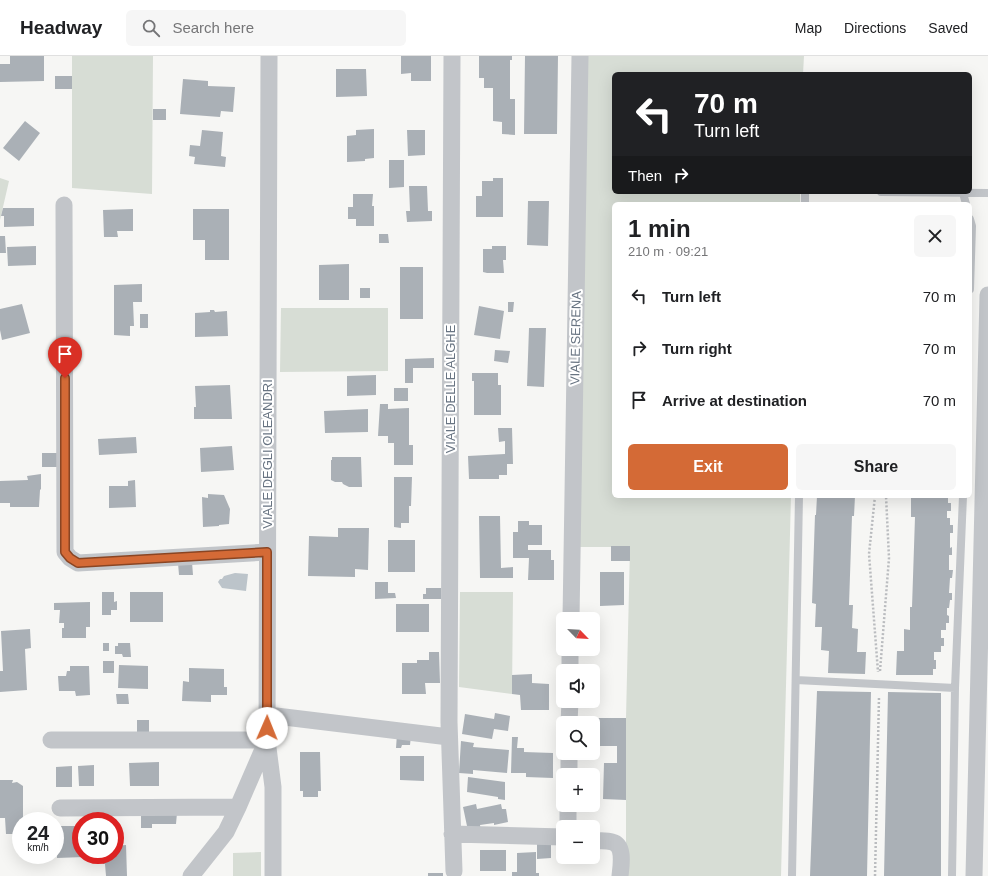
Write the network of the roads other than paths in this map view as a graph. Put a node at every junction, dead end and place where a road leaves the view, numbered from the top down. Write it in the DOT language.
graph roads {
  1 [pos="269,56"];
  2 [pos="452,56"];
  3 [pos="580,56"];
  4 [pos="972,193"];
  5 [pos="988,193"];
  6 [pos="64,205"];
  7 [pos="988,295"];
  8 [pos="799,498"];
  9 [pos="963,498"];
  10 [pos="267,552"];
  11 [pos="571,612"];
  12 [pos="796,680"];
  13 [pos="955,688"];
  14 [pos="268,715"];
  15 [pos="449,729"];
  16 [pos="51,740"];
  17 [pos="267,740"];
  18 [pos="238,807"];
  19 [pos="60,808"];
  20 [pos="452,834"];
  21 [pos="556,837"];
  22 [pos="600,841"];
  23 [pos="454,871"];
  24 [pos="191,876"];
  25 [pos="273,876"];
  26 [pos="620,876"];
  27 [pos="792,876"];
  28 [pos="952,876"];
  29 [pos="974,876"];
  1 -- 10 [label="street, VIALE DEGLI OLEANDRI"];
  2 -- 15 [label="street, VIALE DELLE ALGHE"];
  3 -- 11 [label="street, VIALE SERENA"];
  4 -- 5 [label="lane"];
  6 -- 10 [label="street"];
  7 -- 29 [label="street"];
  8 -- 12 [label="lane"];
  9 -- 13 [label="lane"];
  10 -- 14 [label="street, VIALE DEGLI OLEANDRI"];
  12 -- 13 [label="lane"];
  12 -- 27 [label="lane"];
  13 -- 28 [label="lane"];
  14 -- 15 [label="street"];
  14 -- 17 [label="street, VIALE DEGLI OLEANDRI"];
  15 -- 20 [label="street, VIALE DELLE ALGHE"];
  16 -- 17 [label="street"];
  17 -- 18 [label="street"];
  17 -- 25 [label="street, VIALE DEGLI OLEANDRI"];
  18 -- 19 [label="street"];
  18 -- 24 [label="street"];
  20 -- 21 [label="street"];
  20 -- 23 [label="street, VIALE DELLE ALGHE"];
  22 -- 26 [label="street"];
}
